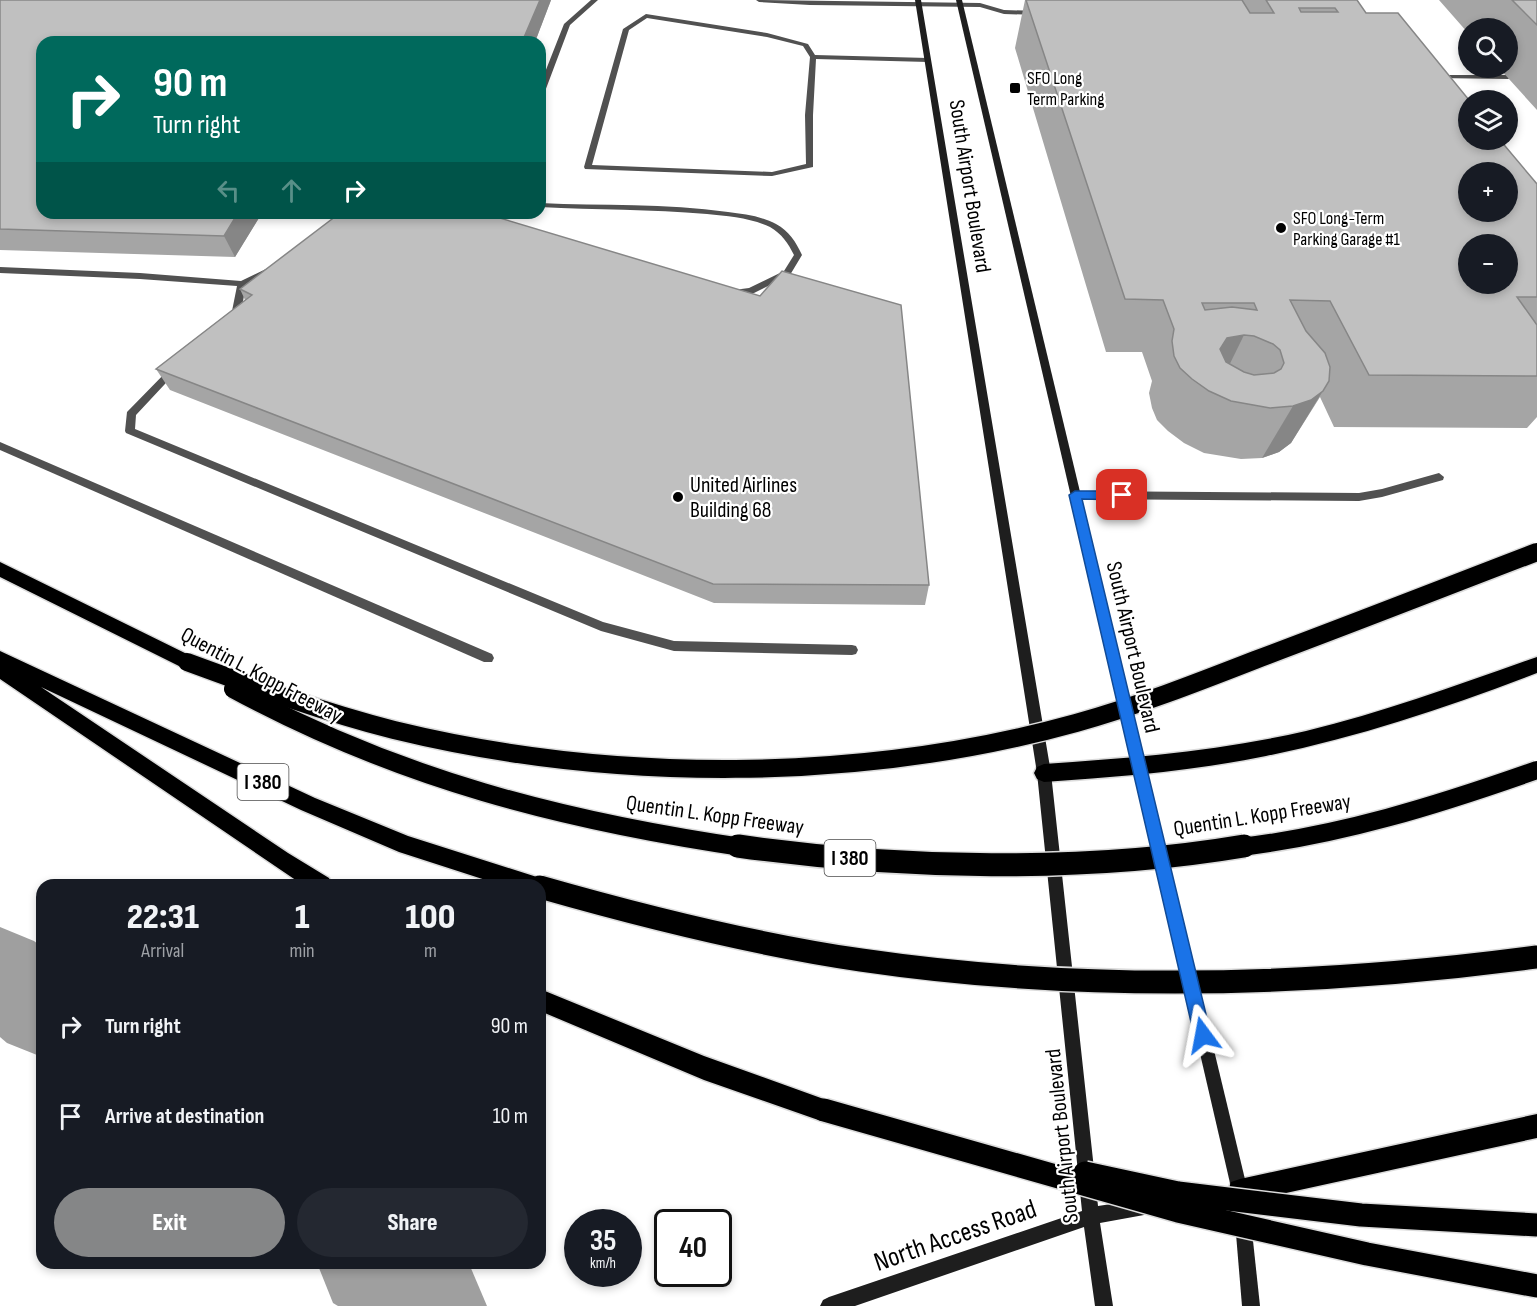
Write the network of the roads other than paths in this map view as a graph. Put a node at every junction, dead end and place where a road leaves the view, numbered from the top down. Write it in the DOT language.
graph roads {
  1 [pos="595,0"];
  2 [pos="759,0"];
  3 [pos="991,0"];
  4 [pos="918,2"];
  5 [pos="960,3"];
  6 [pos="980,5"];
  7 [pos="1046,13"];
  8 [pos="813,57"];
  9 [pos="928,60"];
  10 [pos="1428,76"];
  11 [pos="1458,76"];
  12 [pos="546,78"];
  13 [pos="546,205"];
  14 [pos="277,267"];
  15 [pos="0,270"];
  16 [pos="242,284"];
  17 [pos="720,293"];
  18 [pos="217,327"];
  19 [pos="186,356"];
  20 [pos="0,446"];
  21 [pos="1439,477"];
  22 [pos="1075,495"];
  23 [pos="1537,552"];
  24 [pos="0,569"];
  25 [pos="852,650"];
  26 [pos="488,658"];
  27 [pos="0,659"];
  28 [pos="187,662"];
  29 [pos="1537,665"];
  30 [pos="0,669"];
  31 [pos="1138,766"];
  32 [pos="1537,770"];
  33 [pos="1044,773"];
  34 [pos="312,879"];
  35 [pos="515,879"];
  36 [pos="546,889"];
  37 [pos="1537,957"];
  38 [pos="546,1002"];
  39 [pos="824,1110"];
  40 [pos="1537,1121"];
  41 [pos="1537,1126"];
  42 [pos="1498,1134"];
  43 [pos="1240,1191"];
  44 [pos="1091,1216"];
  45 [pos="1537,1225"];
  46 [pos="1537,1286"];
  47 [pos="829,1306"];
  48 [pos="1104,1306"];
  49 [pos="1251,1306"];
  1 -- 12 [label="lane"];
  2 -- 4 [label="lane"];
  3 -- 6 [label="lane"];
  4 -- 5 [label="lane"];
  4 -- 9 [label="street, South Airport Boulevard"];
  5 -- 6 [label="lane"];
  5 -- 22 [label="street, South Airport Boulevard"];
  6 -- 7 [label="lane"];
  8 -- 8 [label="lane"];
  8 -- 9 [label="lane"];
  9 -- 33 [label="street, South Airport Boulevard"];
  10 -- 11 [label="lane"];
  13 -- 17 [label="lane"];
  14 -- 16 [label="lane"];
  15 -- 16 [label="lane"];
  16 -- 18 [label="lane"];
  19 -- 25 [label="lane"];
  20 -- 26 [label="lane"];
  21 -- 22 [label="lane"];
  22 -- 31 [label="street, South Airport Boulevard"];
  23 -- 28 [label="highway, bridge"];
  24 -- 28 [label="highway, Quentin L. Kopp Freeway / I 380"];
  27 -- 35 [label="highway, I 380"];
  28 -- 32 [label="highway, Quentin L. Kopp Freeway / I 380, bridge"];
  29 -- 31 [label="highway"];
  30 -- 34 [label="highway"];
  31 -- 33 [label="highway"];
  31 -- 43 [label="street, South Airport Boulevard"];
  33 -- 44 [label="street, South Airport Boulevard"];
  36 -- 37 [label="highway, bridge"];
  38 -- 39 [label="highway"];
  39 -- 45 [label="highway, bridge"];
  39 -- 46 [label="highway, bridge"];
  40 -- 42 [label="highway"];
  41 -- 42 [label="highway"];
  42 -- 43 [label="highway"];
  43 -- 44 [label="street, North Access Road"];
  43 -- 49 [label="street, South Airport Boulevard"];
  44 -- 47 [label="street, North Access Road"];
  44 -- 48 [label="street, South Airport Boulevard"];
}
